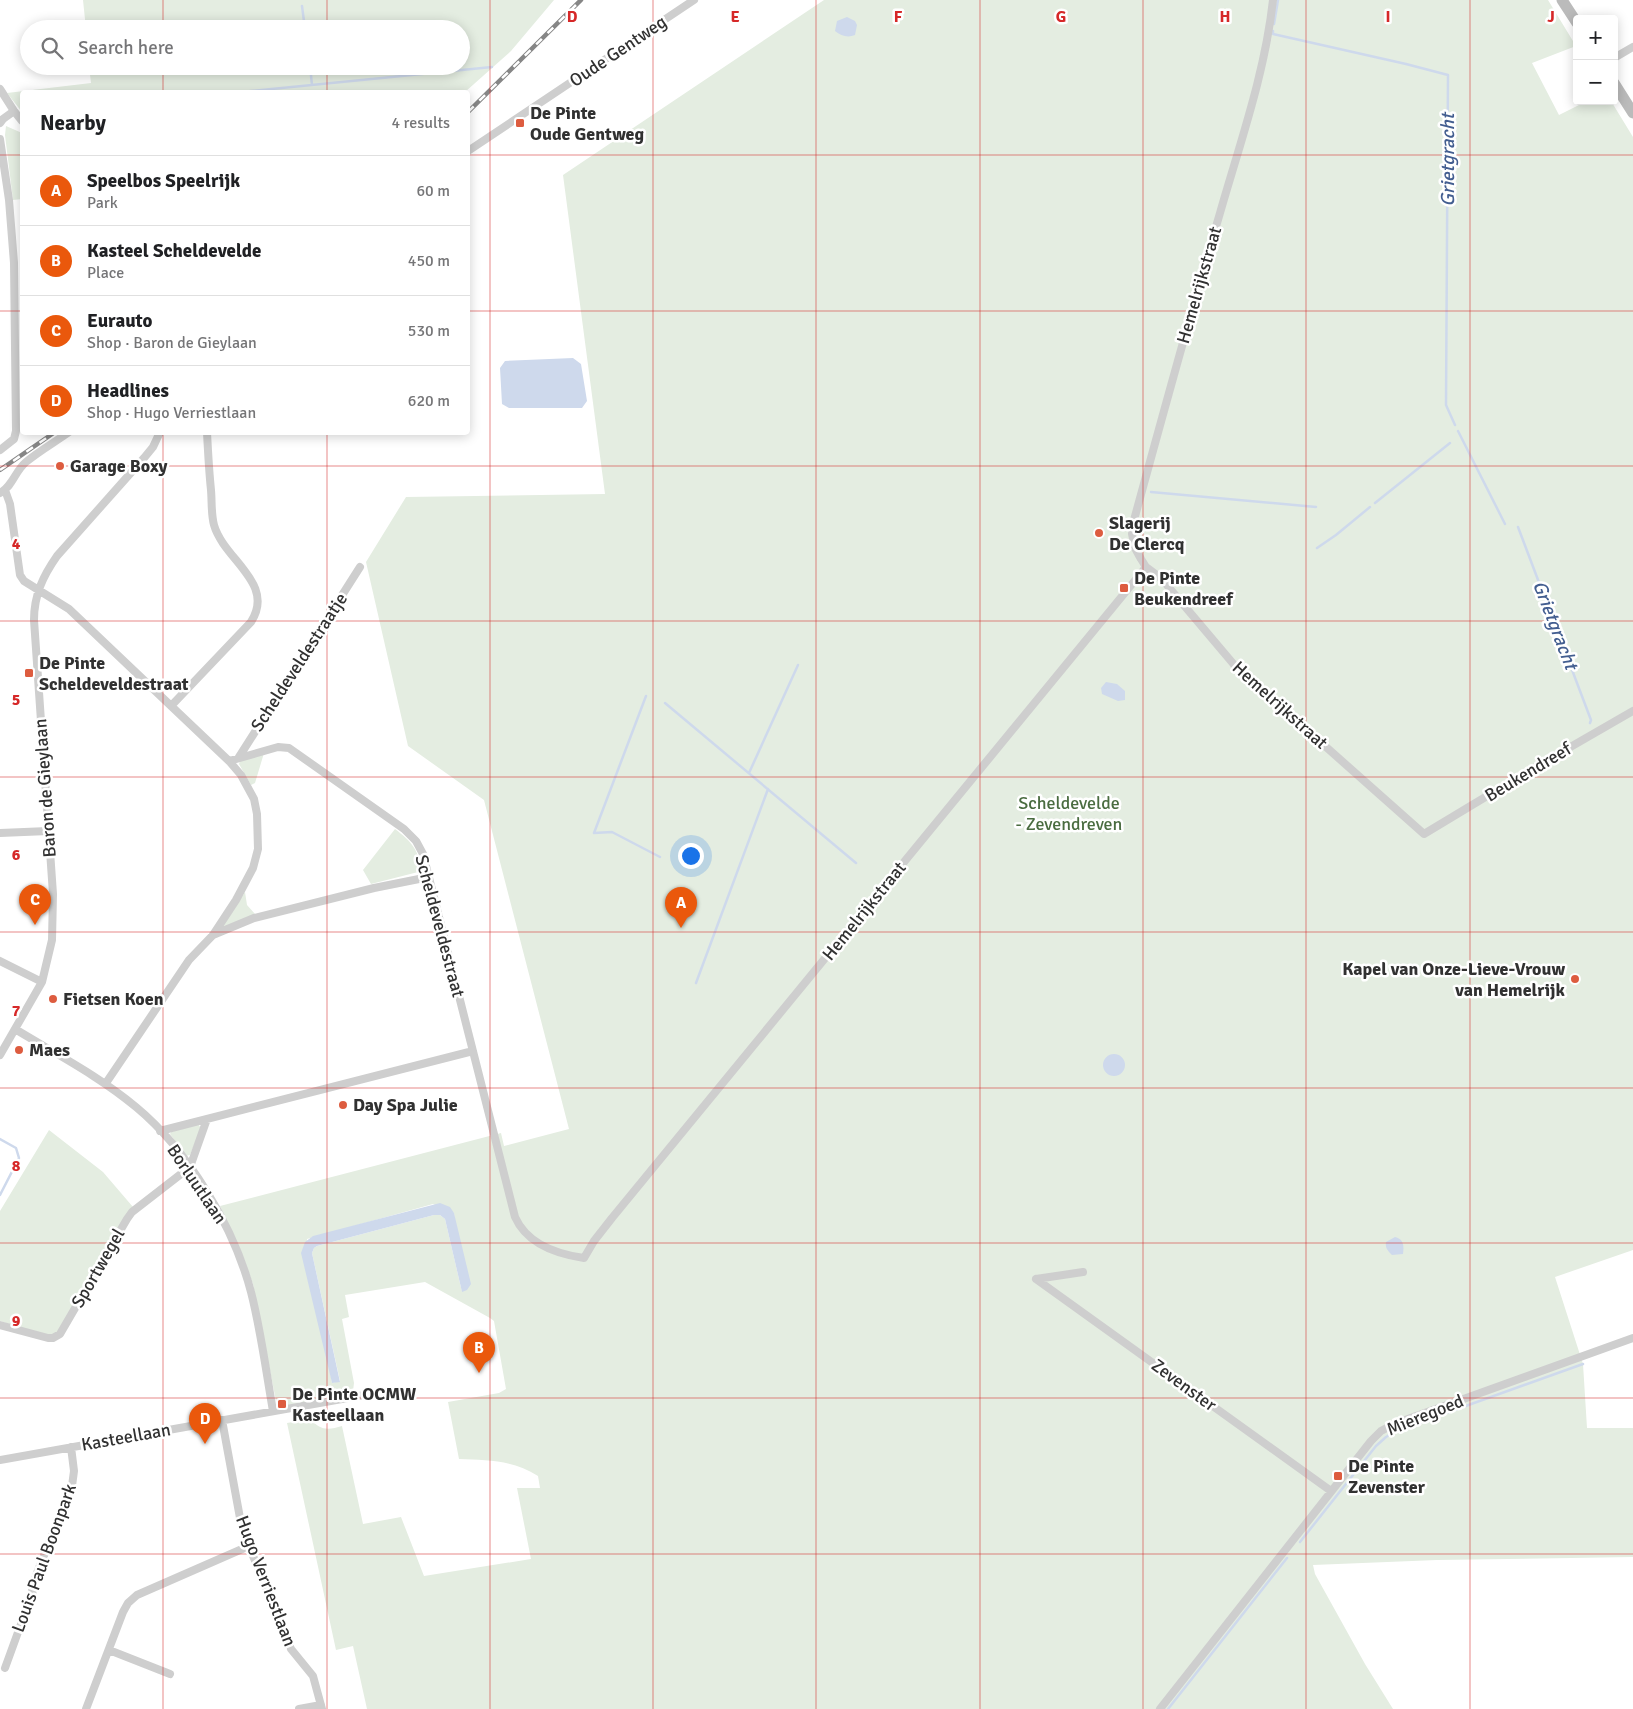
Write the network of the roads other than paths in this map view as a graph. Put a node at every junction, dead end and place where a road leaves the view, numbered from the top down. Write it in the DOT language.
graph roads {
  1 [pos="694,0"];
  2 [pos="1273,0"];
  3 [pos="1562,0"];
  4 [pos="1573,17"];
  5 [pos="1633,47"];
  6 [pos="1618,56"];
  7 [pos="0,89"];
  8 [pos="1618,89"];
  9 [pos="14,111"];
  10 [pos="1633,112"];
  11 [pos="20,118"];
  12 [pos="0,123"];
  13 [pos="0,140"];
  14 [pos="470,150"];
  15 [pos="65,435"];
  16 [pos="159,435"];
  17 [pos="207,435"];
  18 [pos="0,450"];
  19 [pos="2,491"];
  20 [pos="360,567"];
  21 [pos="1146,567"];
  22 [pos="38,590"];
  23 [pos="171,706"];
  24 [pos="1633,711"];
  25 [pos="239,757"];
  26 [pos="229,761"];
  27 [pos="48,831"];
  28 [pos="0,834"];
  29 [pos="1424,834"];
  30 [pos="429,876"];
  31 [pos="213,935"];
  32 [pos="0,961"];
  33 [pos="42,982"];
  34 [pos="16,1029"];
  35 [pos="473,1051"];
  36 [pos="0,1055"];
  37 [pos="106,1083"];
  38 [pos="207,1119"];
  39 [pos="160,1131"];
  40 [pos="190,1167"];
  41 [pos="584,1258"];
  42 [pos="1083,1272"];
  43 [pos="0,1326"];
  44 [pos="1633,1338"];
  45 [pos="370,1394"];
  46 [pos="273,1411"];
  47 [pos="222,1420"];
  48 [pos="71,1447"];
  49 [pos="0,1460"];
  50 [pos="1331,1491"];
  51 [pos="249,1546"];
  52 [pos="108,1650"];
  53 [pos="4,1668"];
  54 [pos="170,1674"];
  55 [pos="321,1707"];
  56 [pos="86,1709"];
  57 [pos="299,1709"];
  58 [pos="1160,1709"];
  1 -- 14 [label="street, Oude Gentweg"];
  2 -- 21 [label="street, Hemelrijkstraat"];
  3 -- 4 [label="street"];
  5 -- 6 [label="street"];
  7 -- 9 [label="street"];
  8 -- 10 [label="street"];
  9 -- 11 [label="street"];
  9 -- 12 [label="street"];
  13 -- 18 [label="street"];
  15 -- 19 [label="street"];
  16 -- 22 [label="street, Baron de Gieylaan"];
  17 -- 23 [label="street"];
  19 -- 22 [label="street"];
  20 -- 25 [label="street, Scheldeveldestraatje"];
  21 -- 29 [label="street, Hemelrijkstraat"];
  21 -- 41 [label="street, Hemelrijkstraat"];
  22 -- 23 [label="street"];
  22 -- 27 [label="street, Baron de Gieylaan"];
  23 -- 26 [label="street"];
  24 -- 29 [label="street, Beukendreef"];
  25 -- 26 [label="street, Scheldeveldestraat"];
  25 -- 30 [label="street, Scheldeveldestraat"];
  26 -- 31 [label="street"];
  27 -- 28 [label="street"];
  27 -- 33 [label="street, Baron de Gieylaan"];
  30 -- 31 [label="street"];
  30 -- 35 [label="street, Scheldeveldestraat"];
  31 -- 37 [label="street"];
  32 -- 33 [label="street"];
  33 -- 34 [label="street, Baron de Gieylaan"];
  34 -- 36 [label="street, Baron de Gieylaan"];
  34 -- 37 [label="street, Borluutlaan"];
  35 -- 38 [label="street"];
  35 -- 41 [label="street, Scheldeveldestraat"];
  37 -- 39 [label="street, Borluutlaan"];
  38 -- 39 [label="street"];
  38 -- 40 [label="street"];
  39 -- 40 [label="street, Borluutlaan"];
  40 -- 43 [label="street, Sportwegel"];
  40 -- 46 [label="street, Borluutlaan"];
  42 -- 50 [label="street, Zevenster"];
  44 -- 50 [label="street, Mieregoed"];
  45 -- 46 [label="street, Kasteellaan"];
  46 -- 47 [label="street, Kasteellaan"];
  47 -- 48 [label="street, Kasteellaan"];
  47 -- 51 [label="street, Hugo Verriestlaan"];
  48 -- 49 [label="street, Kasteellaan"];
  48 -- 53 [label="street, Louis Paul Boonpark"];
  50 -- 58 [label="street, Mieregoed"];
  51 -- 52 [label="street"];
  51 -- 55 [label="street, Hugo Verriestlaan"];
  52 -- 54 [label="street"];
  52 -- 56 [label="street"];
  55 -- 57 [label="street, Hugo Verriestlaan"];
}
